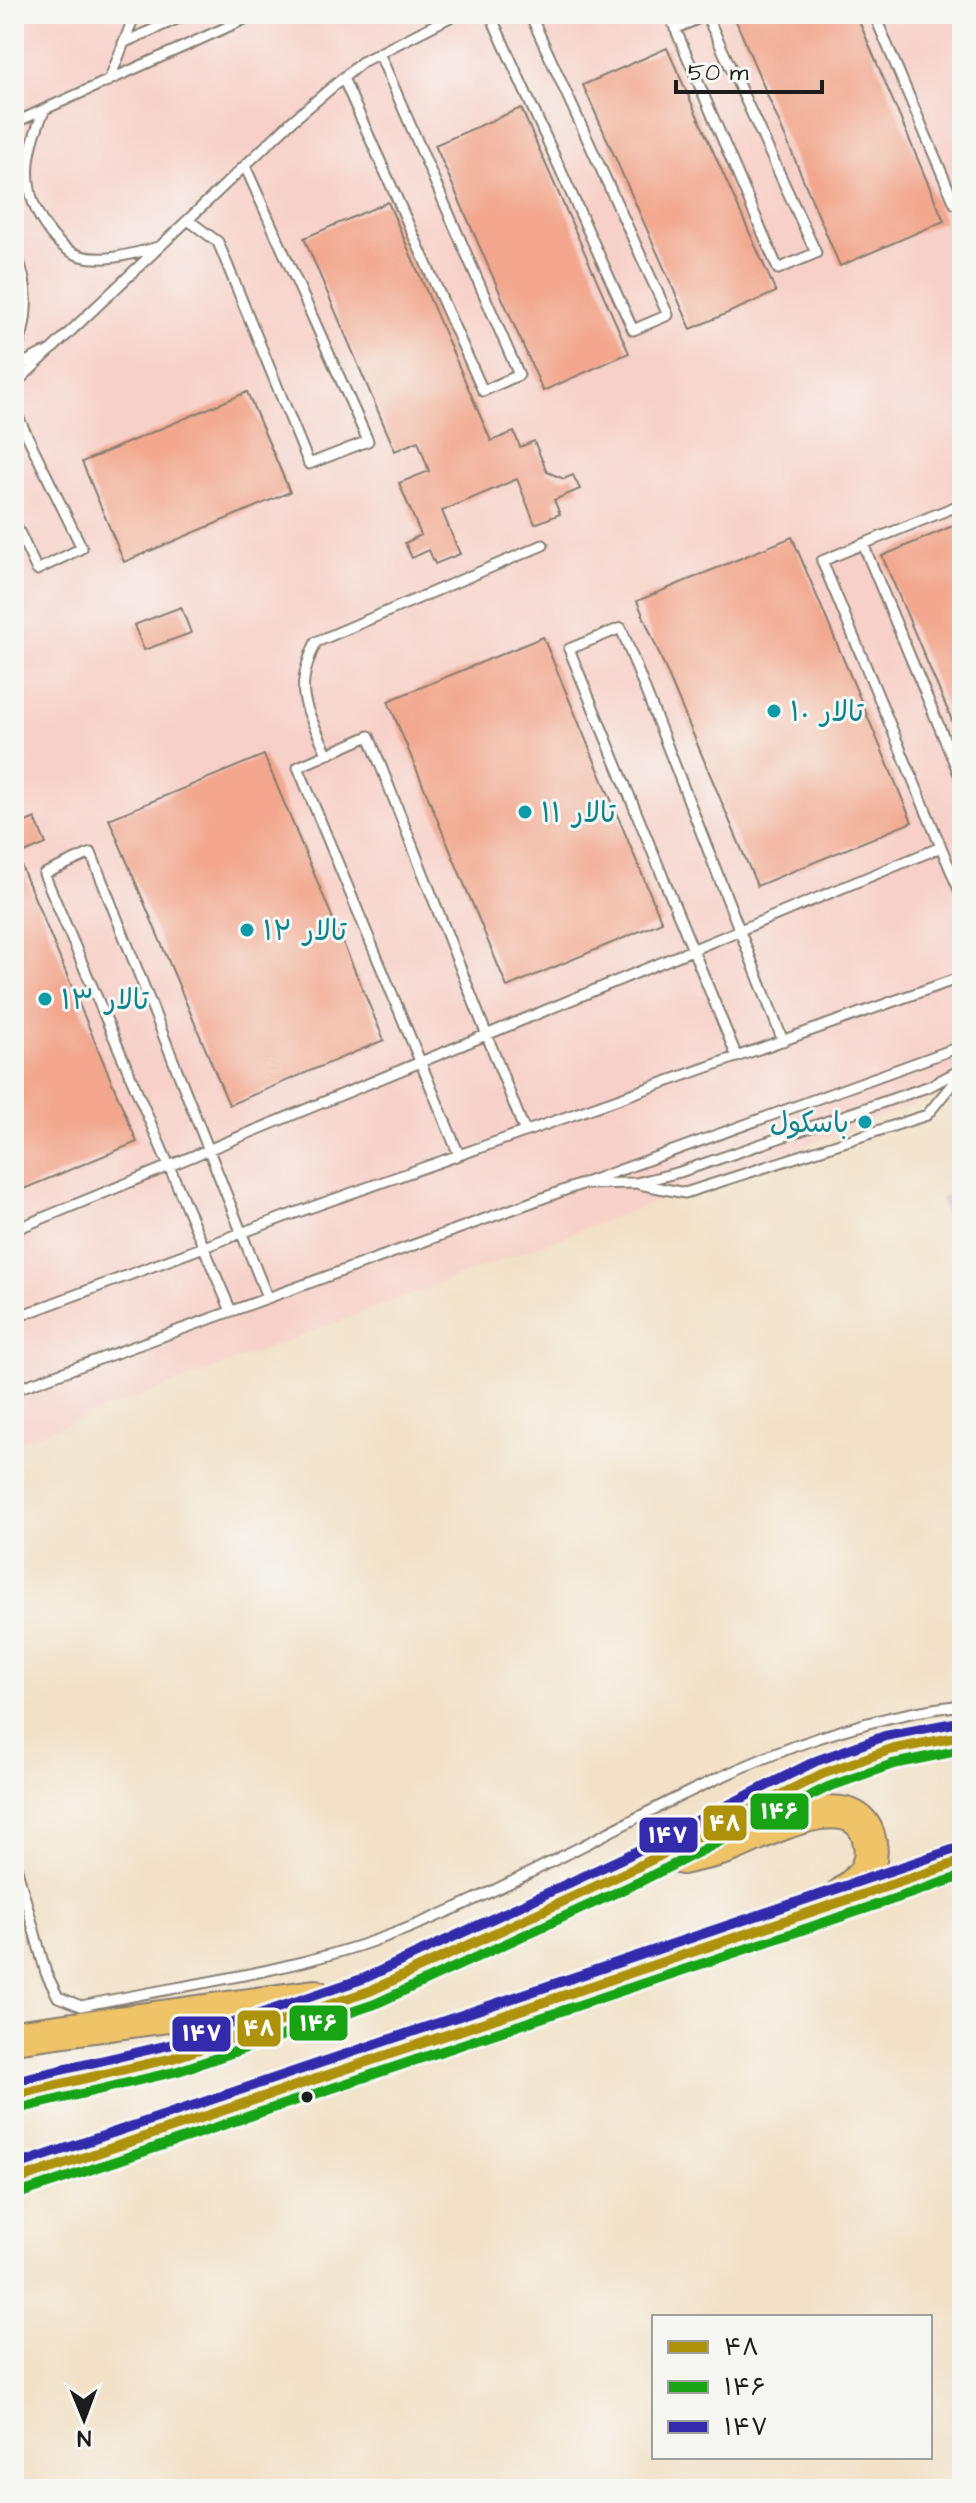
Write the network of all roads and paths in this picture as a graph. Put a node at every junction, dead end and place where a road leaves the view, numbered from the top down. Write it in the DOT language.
graph roads {
  1 [pos="135,14"];
  2 [pos="188,14"];
  3 [pos="256,14"];
  4 [pos="456,14"];
  5 [pos="490,14"];
  6 [pos="530,14"];
  7 [pos="669,14"];
  8 [pos="874,14"];
  9 [pos="706,15"];
  10 [pos="675,29"];
  11 [pos="123,43"];
  12 [pos="379,53"];
  13 [pos="343,78"];
  14 [pos="109,81"];
  15 [pos="45,109"];
  16 [pos="14,123"];
  17 [pos="245,166"];
  18 [pos="955,204"];
  19 [pos="188,220"];
  20 [pos="160,247"];
  21 [pos="14,249"];
  22 [pos="55,346"];
  23 [pos="14,358"];
  24 [pos="14,368"];
  25 [pos="14,385"];
  26 [pos="14,415"];
  27 [pos="962,504"];
  28 [pos="14,521"];
  29 [pos="863,544"];
  30 [pos="543,545"];
  31 [pos="327,754"];
  32 [pos="962,781"];
  33 [pos="941,847"];
  34 [pos="962,897"];
  35 [pos="740,930"];
  36 [pos="692,950"];
  37 [pos="962,977"];
  38 [pos="487,1034"];
  39 [pos="783,1041"];
  40 [pos="962,1046"];
  41 [pos="737,1057"];
  42 [pos="420,1062"];
  43 [pos="962,1070"];
  44 [pos="525,1132"];
  45 [pos="209,1149"];
  46 [pos="459,1155"];
  47 [pos="169,1166"];
  48 [pos="636,1183"];
  49 [pos="578,1184"];
  50 [pos="14,1230"];
  51 [pos="242,1233"];
  52 [pos="204,1247"];
  53 [pos="267,1297"];
  54 [pos="231,1311"];
  55 [pos="14,1318"];
  56 [pos="14,1390"];
  57 [pos="962,1705"];
  58 [pos="962,1736"];
  59 [pos="14,1859"];
  60 [pos="962,1861"];
  61 [pos="633,1869"];
  62 [pos="831,1904"];
  63 [pos="370,1991"];
  64 [pos="14,2037"];
  65 [pos="23,2090"];
  66 [pos="14,2181"];
  1 -- 11 [label="lane"];
  2 -- 11 [label="lane"];
  3 -- 14 [label="lane"];
  4 -- 12 [label="lane"];
  5 -- 6 [label="lane"];
  7 -- 10 [label="lane"];
  8 -- 18 [label="lane"];
  9 -- 10 [label="lane"];
  9 -- 10 [label="lane"];
  11 -- 14 [label="lane"];
  12 -- 13 [label="lane"];
  12 -- 13 [label="lane"];
  13 -- 17 [label="lane"];
  14 -- 15 [label="lane"];
  15 -- 16 [label="lane"];
  15 -- 20 [label="lane"];
  17 -- 19 [label="lane"];
  17 -- 19 [label="lane"];
  19 -- 20 [label="lane"];
  20 -- 22 [label="lane"];
  21 -- 23 [label="lane"];
  22 -- 24 [label="lane"];
  22 -- 25 [label="lane"];
  26 -- 28 [label="lane"];
  27 -- 29 [label="lane"];
  29 -- 32 [label="lane"];
  29 -- 33 [label="lane"];
  30 -- 31 [label="lane"];
  31 -- 38 [label="lane"];
  31 -- 42 [label="lane"];
  33 -- 34 [label="lane"];
  33 -- 35 [label="lane"];
  35 -- 36 [label="lane"];
  35 -- 36 [label="lane"];
  35 -- 39 [label="lane"];
  36 -- 38 [label="lane"];
  36 -- 41 [label="lane"];
  37 -- 39 [label="lane"];
  38 -- 42 [label="lane"];
  38 -- 44 [label="lane"];
  39 -- 41 [label="lane"];
  40 -- 49 [label="lane"];
  41 -- 44 [label="lane"];
  42 -- 45 [label="lane"];
  42 -- 46 [label="lane"];
  43 -- 48 [label="lane"];
  43 -- 48 [label="lane"];
  44 -- 46 [label="lane"];
  45 -- 47 [label="lane"];
  45 -- 47 [label="lane"];
  45 -- 51 [label="lane"];
  46 -- 51 [label="lane"];
  47 -- 50 [label="lane"];
  47 -- 52 [label="lane"];
  48 -- 49 [label="lane"];
  49 -- 53 [label="lane"];
  51 -- 52 [label="lane"];
  51 -- 53 [label="lane"];
  52 -- 54 [label="lane"];
  52 -- 55 [label="lane"];
  53 -- 54 [label="lane"];
  54 -- 56 [label="lane"];
  57 -- 59 [label="lane"];
  58 -- 61 [label="highway"];
  60 -- 62 [label="highway"];
  61 -- 62 [label="highway"];
  61 -- 63 [label="highway"];
  62 -- 66 [label="highway"];
  63 -- 64 [label="highway"];
  63 -- 65 [label="highway"];
}
